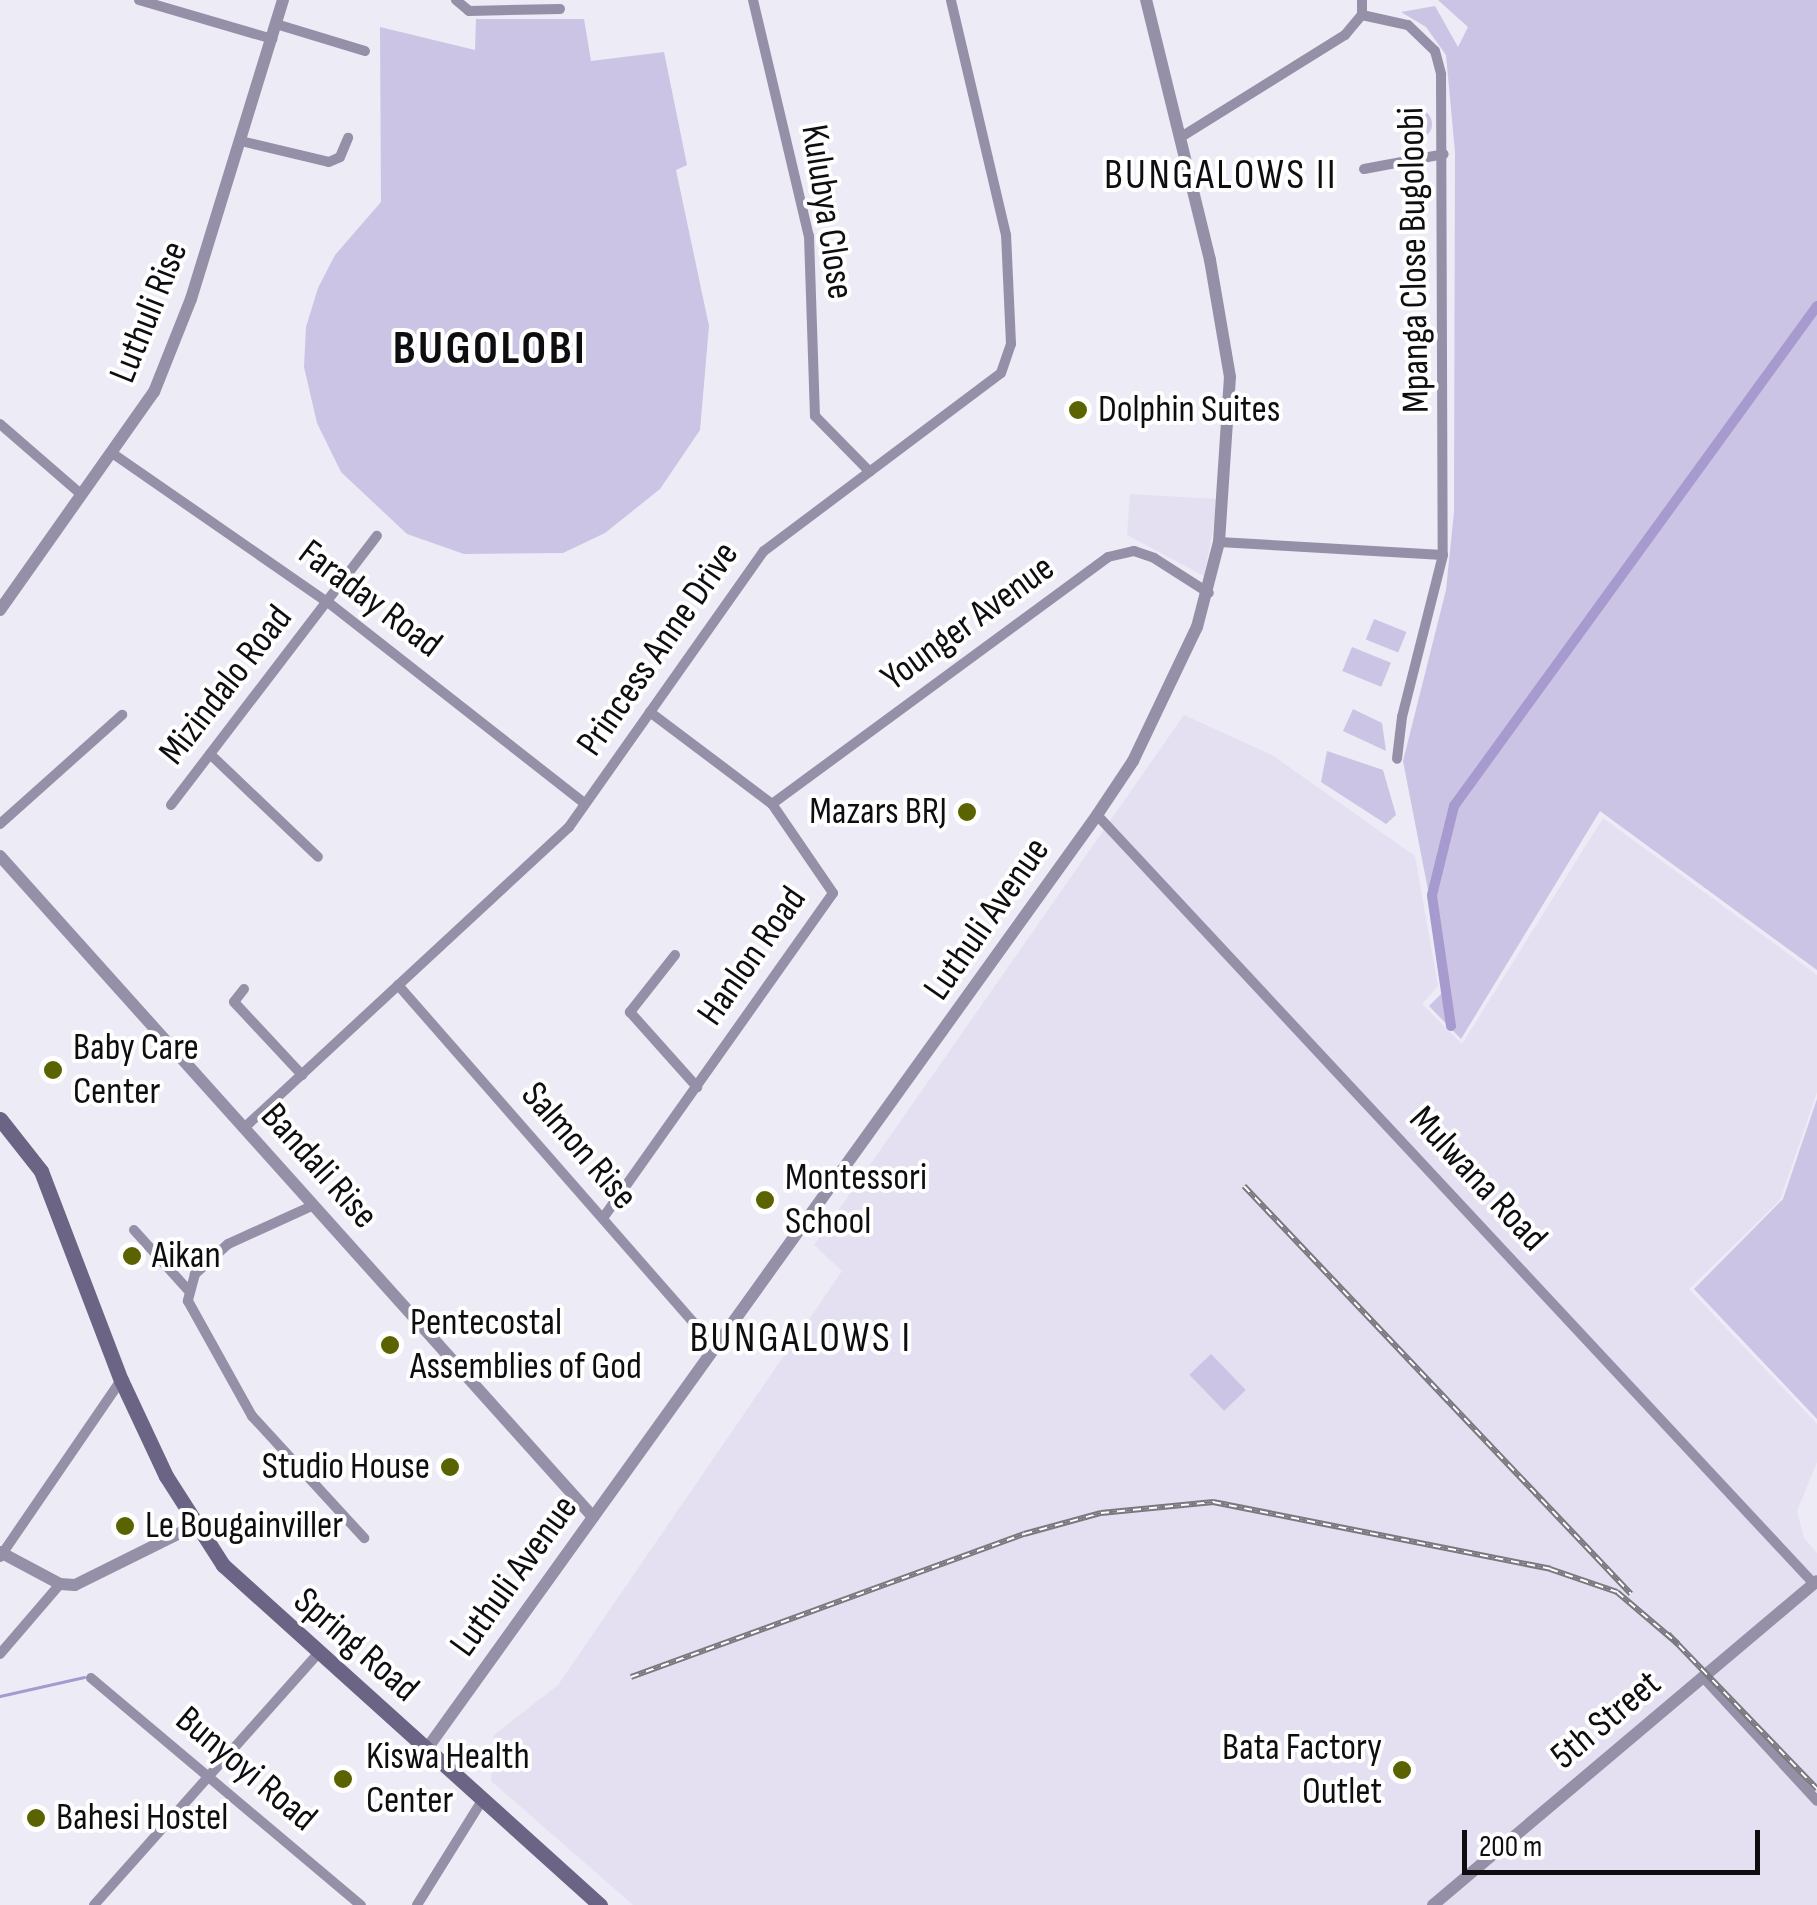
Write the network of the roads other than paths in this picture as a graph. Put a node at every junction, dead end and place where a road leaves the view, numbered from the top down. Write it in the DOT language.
graph roads {
  1 [pos="139,0"];
  2 [pos="284,0"];
  3 [pos="456,0"];
  4 [pos="753,0"];
  5 [pos="951,0"];
  6 [pos="1146,0"];
  7 [pos="1362,0"];
  8 [pos="560,9"];
  9 [pos="1362,15"];
  10 [pos="276,24"];
  11 [pos="272,40"];
  12 [pos="364,51"];
  13 [pos="348,138"];
  14 [pos="1181,138"];
  15 [pos="241,141"];
  16 [pos="1444,154"];
  17 [pos="1364,169"];
  18 [pos="0,424"];
  19 [pos="112,453"];
  20 [pos="870,472"];
  21 [pos="82,496"];
  22 [pos="377,536"];
  23 [pos="1219,542"];
  24 [pos="1443,555"];
  25 [pos="1210,593"];
  26 [pos="329,603"];
  27 [pos="0,610"];
  28 [pos="650,712"];
  29 [pos="122,714"];
  30 [pos="210,754"];
  31 [pos="1398,759"];
  32 [pos="585,804"];
  33 [pos="772,804"];
  34 [pos="171,805"];
  35 [pos="1097,815"];
  36 [pos="0,824"];
  37 [pos="0,856"];
  38 [pos="318,857"];
  39 [pos="675,956"];
  40 [pos="398,985"];
  41 [pos="244,989"];
  42 [pos="302,1075"];
  43 [pos="697,1087"];
  44 [pos="0,1119"];
  45 [pos="244,1128"];
  46 [pos="314,1206"];
  47 [pos="603,1218"];
  48 [pos="134,1230"];
  49 [pos="188,1290"];
  50 [pos="716,1347"];
  51 [pos="120,1380"];
  52 [pos="593,1517"];
  53 [pos="194,1526"];
  54 [pos="364,1538"];
  55 [pos="1,1555"];
  56 [pos="1816,1583"];
  57 [pos="60,1584"];
  58 [pos="0,1654"];
  59 [pos="317,1655"];
  60 [pos="92,1678"];
  61 [pos="1703,1678"];
  62 [pos="426,1750"];
  63 [pos="206,1775"];
  64 [pos="484,1799"];
  65 [pos="1817,1801"];
  66 [pos="94,1905"];
  67 [pos="361,1905"];
  68 [pos="417,1905"];
  69 [pos="600,1905"];
  70 [pos="1433,1905"];
  1 -- 11 [label="street"];
  2 -- 10 [label="street, Luthuli Rise"];
  3 -- 8 [label="street"];
  4 -- 20 [label="street, Kulubya Close"];
  5 -- 20 [label="street, Princess Anne Drive"];
  6 -- 14 [label="street, Luthuli Avenue"];
  7 -- 9 [label="street"];
  9 -- 14 [label="street"];
  9 -- 16 [label="street, Mpanga Close Bugoloobi"];
  10 -- 11 [label="street, Luthuli Rise"];
  10 -- 12 [label="street"];
  11 -- 15 [label="street, Luthuli Rise"];
  13 -- 15 [label="street"];
  14 -- 23 [label="street, Luthuli Avenue"];
  15 -- 19 [label="street, Luthuli Rise"];
  16 -- 17 [label="street"];
  16 -- 24 [label="street, Mpanga Close Bugoloobi"];
  18 -- 21 [label="street"];
  19 -- 21 [label="street, Luthuli Rise"];
  19 -- 26 [label="street, Faraday Road"];
  20 -- 28 [label="street, Princess Anne Drive"];
  21 -- 27 [label="street, Luthuli Rise"];
  22 -- 26 [label="street, Mizindalo Road"];
  23 -- 24 [label="street"];
  23 -- 25 [label="street, Luthuli Avenue"];
  24 -- 31 [label="street, Mpanga Close Bugoloobi"];
  25 -- 33 [label="street, Younger Avenue"];
  25 -- 35 [label="street, Luthuli Avenue"];
  26 -- 30 [label="street, Mizindalo Road"];
  26 -- 32 [label="street, Faraday Road"];
  28 -- 32 [label="street, Princess Anne Drive"];
  28 -- 33 [label="street, Hanlon Road"];
  29 -- 36 [label="street"];
  30 -- 34 [label="street, Mizindalo Road"];
  30 -- 38 [label="street"];
  32 -- 40 [label="street, Princess Anne Drive"];
  33 -- 43 [label="street, Hanlon Road"];
  35 -- 50 [label="street, Luthuli Avenue"];
  35 -- 56 [label="street, Mulwana Road"];
  37 -- 45 [label="street, Bandali Rise"];
  39 -- 43 [label="street"];
  40 -- 42 [label="street, Princess Anne Drive"];
  40 -- 47 [label="street, Salmon Rise"];
  41 -- 42 [label="street"];
  42 -- 45 [label="street, Princess Anne Drive"];
  43 -- 47 [label="street, Hanlon Road"];
  44 -- 51 [label="main road, Spring Road"];
  45 -- 46 [label="street, Bandali Rise"];
  46 -- 49 [label="street"];
  46 -- 52 [label="street, Bandali Rise"];
  47 -- 50 [label="street, Salmon Rise"];
  48 -- 49 [label="street"];
  49 -- 54 [label="street"];
  50 -- 52 [label="street, Luthuli Avenue"];
  51 -- 53 [label="main road, Spring Road"];
  51 -- 55 [label="street"];
  52 -- 62 [label="street, Luthuli Avenue"];
  53 -- 57 [label="street"];
  53 -- 59 [label="main road, Spring Road"];
  55 -- 57 [label="street"];
  56 -- 61 [label="street, 5th Street"];
  57 -- 58 [label="street"];
  59 -- 62 [label="main road, Spring Road"];
  59 -- 63 [label="street"];
  60 -- 63 [label="street, Bunyoyi Road"];
  61 -- 65 [label="street"];
  61 -- 70 [label="street, 5th Street"];
  62 -- 64 [label="main road, Spring Road"];
  63 -- 66 [label="street"];
  63 -- 67 [label="street, Bunyoyi Road"];
  64 -- 68 [label="street"];
  64 -- 69 [label="main road, Spring Road"];
}
